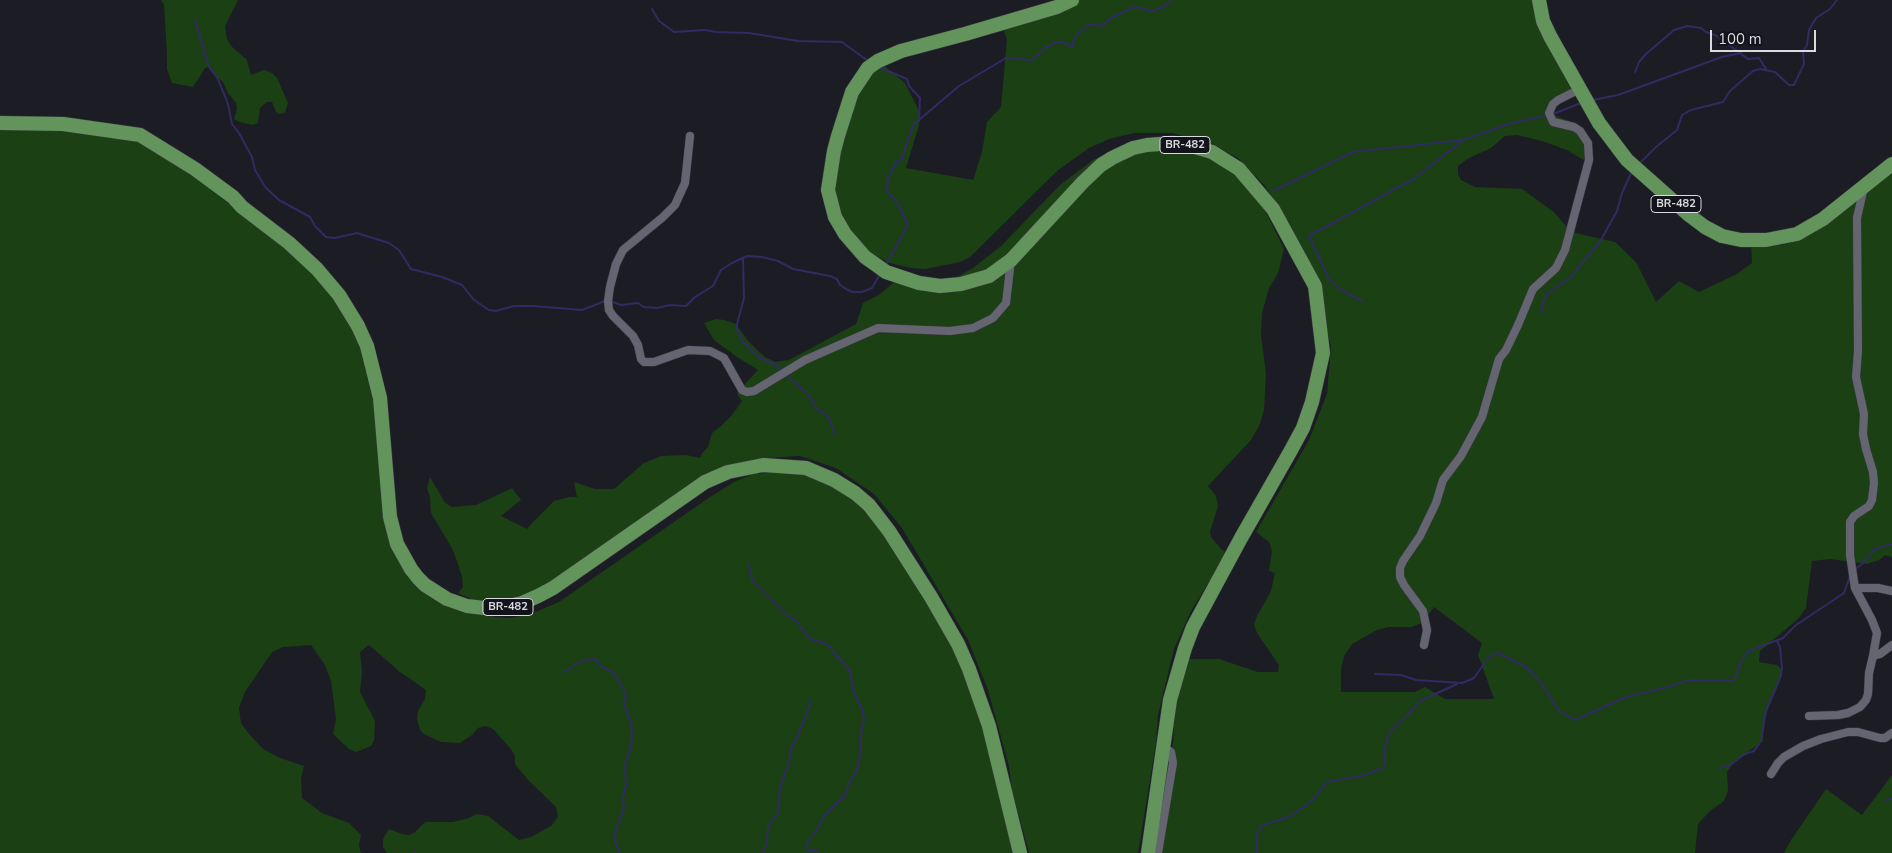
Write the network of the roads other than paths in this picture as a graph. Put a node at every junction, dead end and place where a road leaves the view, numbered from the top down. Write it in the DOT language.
graph roads {
  1 [pos="1072,0"];
  2 [pos="1539,0"];
  3 [pos="1580,89"];
  4 [pos="0,123"];
  5 [pos="690,136"];
  6 [pos="1892,164"];
  7 [pos="1864,187"];
  8 [pos="1011,260"];
  9 [pos="1855,588"];
  10 [pos="1892,591"];
  11 [pos="1424,645"];
  12 [pos="1892,645"];
  13 [pos="1873,656"];
  14 [pos="1809,716"];
  15 [pos="1892,733"];
  16 [pos="1163,746"];
  17 [pos="1771,774"];
  18 [pos="1020,853"];
  19 [pos="1148,853"];
  20 [pos="1158,853"];
  1 -- 8 [label="highway, BR-482"];
  2 -- 3 [label="highway, BR-482"];
  3 -- 7 [label="highway, BR-482"];
  3 -- 11 [label="street"];
  4 -- 18 [label="highway, BR-482"];
  5 -- 8 [label="street"];
  6 -- 7 [label="highway, BR-482"];
  7 -- 9 [label="street"];
  8 -- 16 [label="highway, BR-482"];
  9 -- 10 [label="street"];
  9 -- 13 [label="street"];
  12 -- 13 [label="street"];
  13 -- 14 [label="street"];
  15 -- 17 [label="street"];
  16 -- 19 [label="highway, BR-482"];
  16 -- 20 [label="street"];
}
